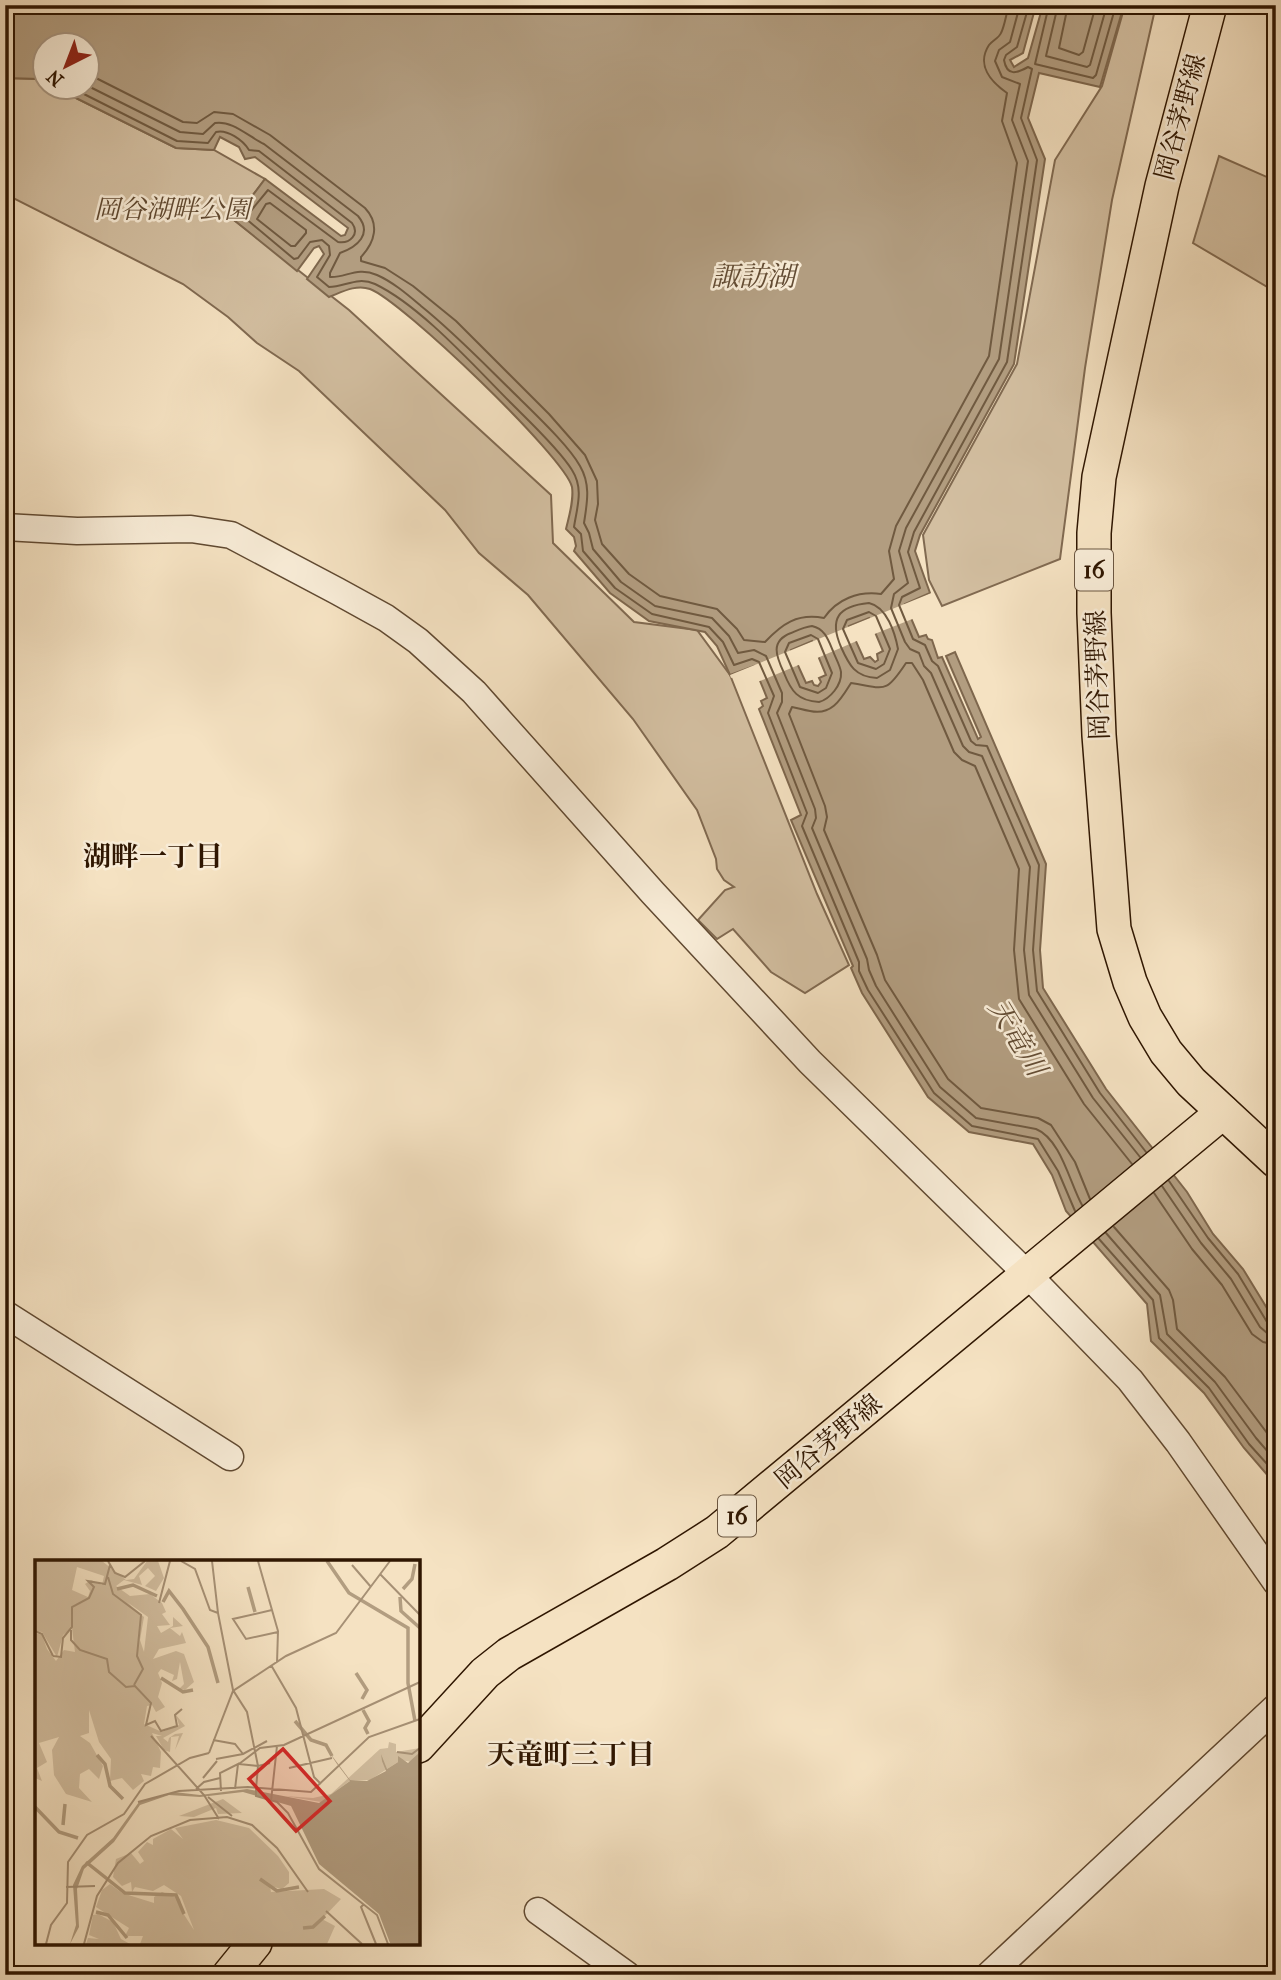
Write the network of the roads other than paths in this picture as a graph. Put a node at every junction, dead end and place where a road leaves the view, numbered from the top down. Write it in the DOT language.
graph roads {
  1 [pos="1210,5"];
  2 [pos="5,527"];
  3 [pos="1214,1120"];
  4 [pos="1276,1161"];
  5 [pos="1035,1268"];
  6 [pos="5,1314"];
  7 [pos="230,1457"];
  8 [pos="1276,1582"];
  9 [pos="1276,1707"];
  10 [pos="420,1744"];
  11 [pos="538,1911"];
  12 [pos="252,1945"];
  13 [pos="229,1975"];
  14 [pos="627,1975"];
  15 [pos="989,1975"];
  1 -- 3 [label="main road, 岡谷茅野線 / 16"];
  2 -- 5 [label="street"];
  3 -- 4 [label="main road, 岡谷茅野線 / 16"];
  3 -- 5 [label="main road, 岡谷茅野線 / 16"];
  5 -- 8 [label="street"];
  5 -- 10 [label="main road, 岡谷茅野線 / 16"];
  6 -- 7 [label="street"];
  9 -- 15 [label="street"];
  11 -- 14 [label="street"];
  12 -- 13 [label="main road"];
}
